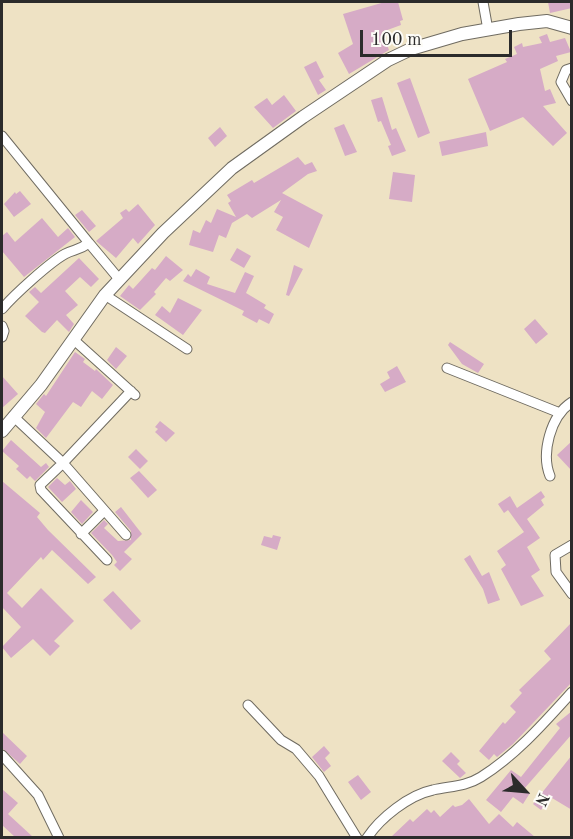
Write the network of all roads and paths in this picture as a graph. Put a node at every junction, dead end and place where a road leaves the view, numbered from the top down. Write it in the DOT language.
graph roads {
  1 [pos="483,2"];
  2 [pos="572,28"];
  3 [pos="488,30"];
  4 [pos="572,68"];
  5 [pos="572,101"];
  6 [pos="2,136"];
  7 [pos="89,243"];
  8 [pos="119,279"];
  9 [pos="105,295"];
  10 [pos="2,309"];
  11 [pos="2,326"];
  12 [pos="2,337"];
  13 [pos="74,340"];
  14 [pos="187,349"];
  15 [pos="447,368"];
  16 [pos="572,402"];
  17 [pos="560,413"];
  18 [pos="14,416"];
  19 [pos="2,430"];
  20 [pos="63,463"];
  21 [pos="550,476"];
  22 [pos="104,511"];
  23 [pos="81,534"];
  24 [pos="126,535"];
  25 [pos="572,545"];
  26 [pos="106,560"];
  27 [pos="572,594"];
  28 [pos="572,692"];
  29 [pos="248,705"];
  30 [pos="2,755"];
  31 [pos="59,837"];
  32 [pos="357,837"];
  33 [pos="367,837"];
  1 -- 3 [label="street"];
  2 -- 3 [label="main road"];
  3 -- 8 [label="main road"];
  4 -- 5 [label="street"];
  6 -- 7 [label="street"];
  7 -- 8 [label="street"];
  7 -- 10 [label="street"];
  8 -- 9 [label="main road"];
  9 -- 13 [label="main road"];
  9 -- 14 [label="street"];
  11 -- 12 [label="street"];
  13 -- 18 [label="main road"];
  13 -- 20 [label="street"];
  15 -- 17 [label="street"];
  16 -- 17 [label="street"];
  17 -- 21 [label="street"];
  18 -- 19 [label="main road"];
  18 -- 20 [label="street"];
  20 -- 22 [label="street"];
  20 -- 23 [label="street"];
  22 -- 23 [label="street"];
  22 -- 24 [label="street"];
  23 -- 26 [label="street"];
  25 -- 27 [label="street"];
  28 -- 33 [label="street"];
  29 -- 32 [label="street"];
  30 -- 31 [label="street"];
}
